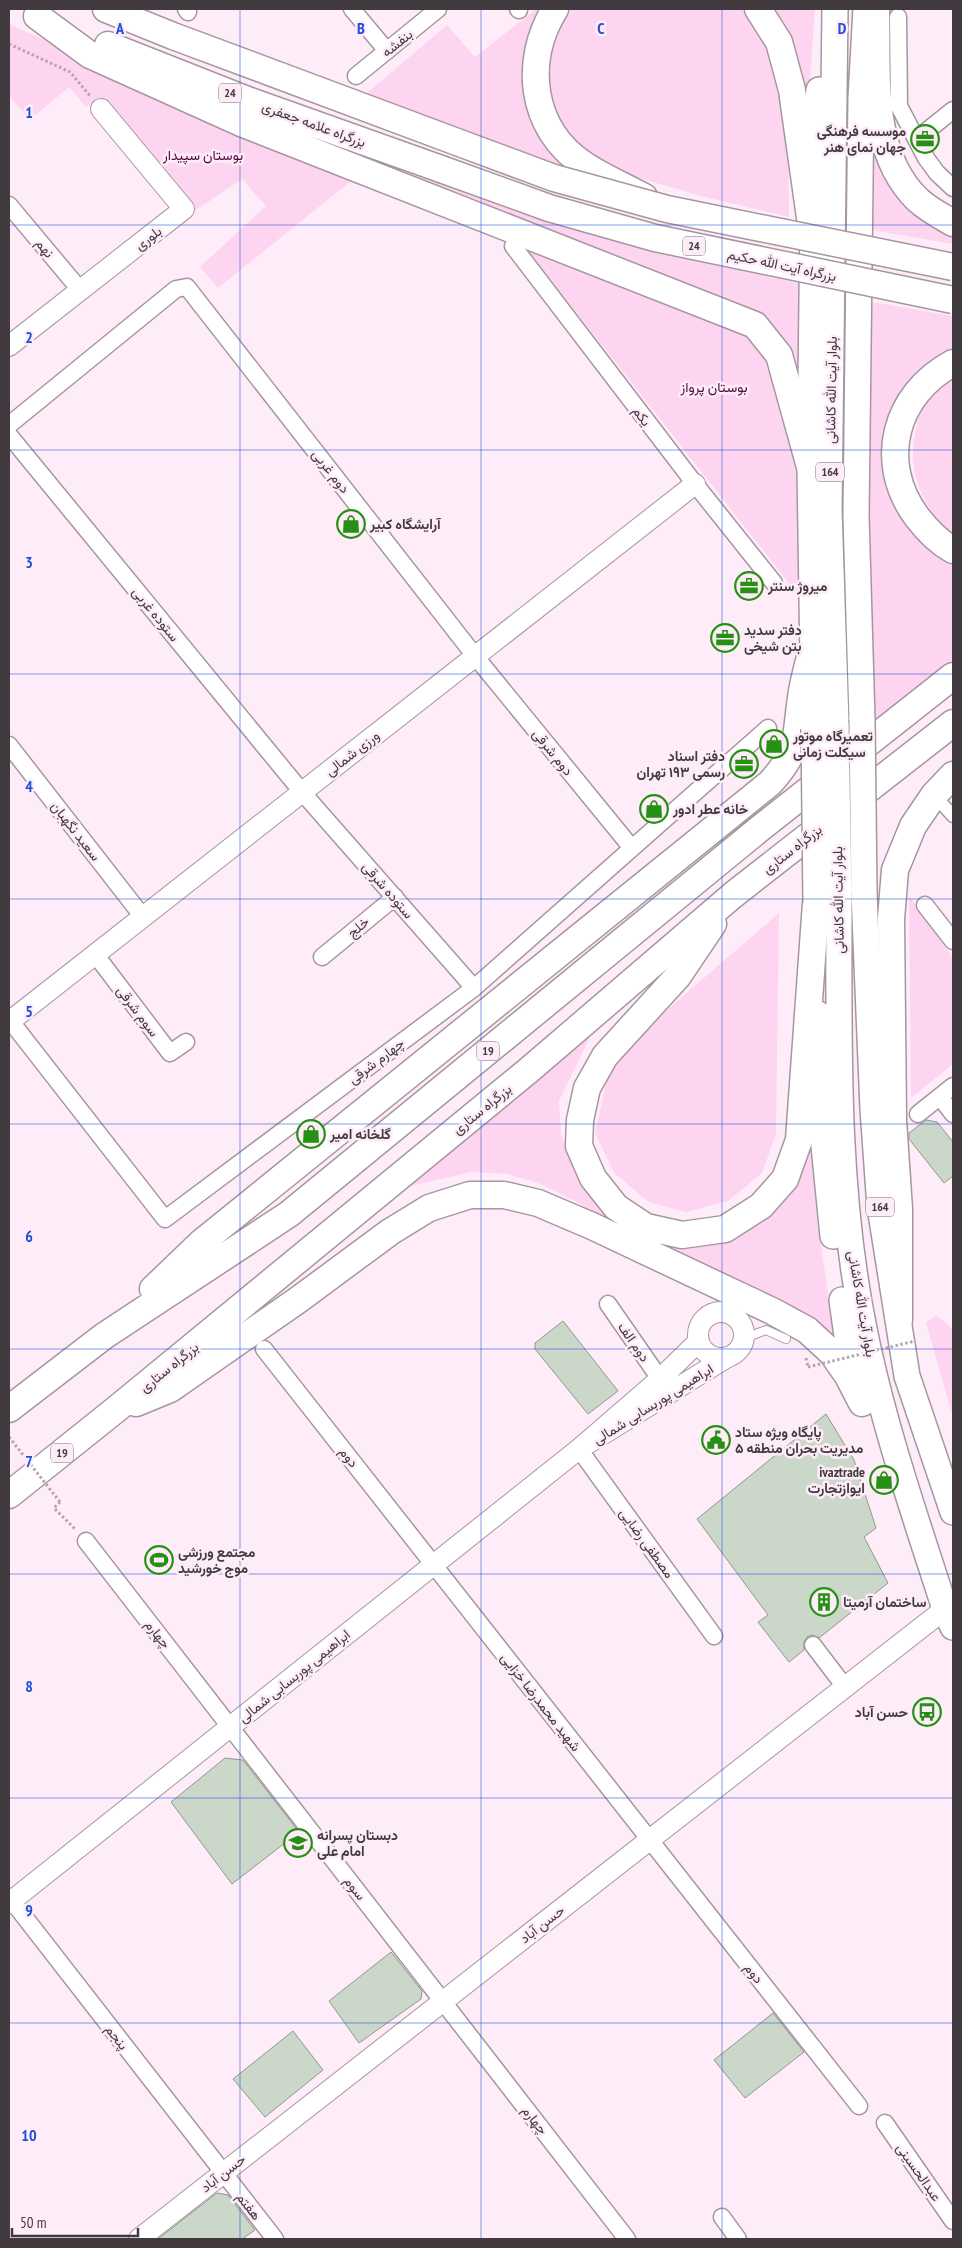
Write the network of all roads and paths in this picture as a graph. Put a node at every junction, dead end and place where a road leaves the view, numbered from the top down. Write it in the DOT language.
graph roads {
  1 [pos="106,9"];
  2 [pos="352,9"];
  3 [pos="438,9"];
  4 [pos="555,9"];
  5 [pos="758,9"];
  6 [pos="866,9"];
  7 [pos="30,12"];
  8 [pos="887,13"];
  9 [pos="835,14"];
  10 [pos="9,44"];
  11 [pos="387,51"];
  12 [pos="356,76"];
  13 [pos="101,109"];
  14 [pos="953,110"];
  15 [pos="918,138"];
  16 [pos="441,169"];
  17 [pos="953,188"];
  18 [pos="9,205"];
  19 [pos="667,209"];
  20 [pos="953,223"];
  21 [pos="812,232"];
  22 [pos="513,246"];
  23 [pos="952,266"];
  24 [pos="81,291"];
  25 [pos="953,300"];
  26 [pos="9,346"];
  27 [pos="953,363"];
  28 [pos="9,425"];
  29 [pos="9,435"];
  30 [pos="810,467"];
  31 [pos="695,484"];
  32 [pos="953,550"];
  33 [pos="774,583"];
  34 [pos="812,649"];
  35 [pos="475,656"];
  36 [pos="953,676"];
  37 [pos="953,723"];
  38 [pos="825,727"];
  39 [pos="768,728"];
  40 [pos="9,745"];
  41 [pos="953,775"];
  42 [pos="302,792"];
  43 [pos="934,795"];
  44 [pos="953,816"];
  45 [pos="631,847"];
  46 [pos="733,895"];
  47 [pos="395,897"];
  48 [pos="827,900"];
  49 [pos="926,905"];
  50 [pos="143,917"];
  51 [pos="953,941"];
  52 [pos="95,954"];
  53 [pos="322,957"];
  54 [pos="474,988"];
  55 [pos="9,1020"];
  56 [pos="186,1042"];
  57 [pos="953,1086"];
  58 [pos="940,1097"];
  59 [pos="918,1114"];
  60 [pos="953,1114"];
  61 [pos="608,1304"];
  62 [pos="899,1320"];
  63 [pos="104,1336"];
  64 [pos="745,1338"];
  65 [pos="786,1339"];
  66 [pos="915,1340"];
  67 [pos="699,1342"];
  68 [pos="264,1349"];
  69 [pos="726,1358"];
  70 [pos="808,1367"];
  71 [pos="660,1379"];
  72 [pos="862,1403"];
  73 [pos="9,1409"];
  74 [pos="114,1411"];
  75 [pos="887,1428"];
  76 [pos="9,1437"];
  77 [pos="579,1449"];
  78 [pos="9,1495"];
  79 [pos="953,1512"];
  80 [pos="86,1541"];
  81 [pos="433,1565"];
  82 [pos="949,1618"];
  83 [pos="714,1636"];
  84 [pos="813,1645"];
  85 [pos="844,1687"];
  86 [pos="230,1727"];
  87 [pos="649,1840"];
  88 [pos="10,1900"];
  89 [pos="443,2001"];
  90 [pos="859,2106"];
  91 [pos="885,2123"];
  92 [pos="223,2173"];
  93 [pos="722,2217"];
  94 [pos="953,2221"];
  95 [pos="139,2239"];
  96 [pos="275,2239"];
  97 [pos="627,2239"];
  98 [pos="738,2239"];
  1 -- 19 [label="highway, 24, bridge"];
  2 -- 11 [label="street"];
  3 -- 11 [label="street, بنفشه"];
  4 -- 19 [label="highway, bridge"];
  5 -- 21 [label="highway"];
  6 -- 62 [label="main road, بلوار آیت الله کاشانی / 164, bridge"];
  7 -- 16 [label="highway, بزرگراه علامه جعفری / 24"];
  7 -- 30 [label="highway"];
  8 -- 15 [label="street"];
  8 -- 20 [label="highway"];
  9 -- 21 [label="main road"];
  9 -- 38 [label="main road, بلوار آیت الله کاشانی / 164"];
  10 -- 13 [label="path"];
  11 -- 12 [label="street, بنفشه"];
  13 -- 24 [label="street, بلوری"];
  14 -- 15 [label="street"];
  15 -- 17 [label="street"];
  16 -- 25 [label="highway, بزرگراه آیت الله حکیم / 24, bridge"];
  18 -- 24 [label="street, نهم"];
  19 -- 23 [label="highway, 24, bridge"];
  21 -- 30 [label="main road"];
  22 -- 31 [label="street, یکم"];
  24 -- 26 [label="street, بلوری"];
  27 -- 32 [label="highway"];
  28 -- 35 [label="street, دوم غربی"];
  29 -- 42 [label="street, ستوده غربی"];
  30 -- 34 [label="main road"];
  31 -- 33 [label="street, یکم"];
  31 -- 35 [label="street, ورزی شمالی"];
  34 -- 38 [label="main road"];
  34 -- 63 [label="highway"];
  35 -- 42 [label="street, ورزی شمالی"];
  35 -- 45 [label="street, دوم شرقی"];
  36 -- 63 [label="highway, 19"];
  37 -- 46 [label="highway, بزرگراه ستاری / 19"];
  38 -- 48 [label="main road, bridge"];
  39 -- 45 [label="street, چهارم شرقی"];
  40 -- 50 [label="street, سعید نگهبان"];
  41 -- 43 [label="highway"];
  42 -- 47 [label="street, ستوده شرقی"];
  42 -- 50 [label="street, ورزی شمالی"];
  43 -- 44 [label="street"];
  43 -- 62 [label="highway"];
  45 -- 54 [label="street, چهارم شرقی"];
  46 -- 48 [label="highway"];
  46 -- 74 [label="highway, بزرگراه ستاری / 19"];
  47 -- 53 [label="street, خلج"];
  47 -- 54 [label="street, ستوده شرقی"];
  48 -- 72 [label="main road"];
  48 -- 75 [label="main road, بلوار آیت الله کاشانی / 164"];
  49 -- 51 [label="street"];
  50 -- 52 [label="street, ورزی شمالی"];
  52 -- 55 [label="street, ورزی شمالی"];
  52 -- 56 [label="street, سوم شرقی"];
  54 -- 55 [label="street, چهارم شرقی"];
  57 -- 58 [label="street"];
  58 -- 59 [label="street"];
  58 -- 60 [label="street"];
  61 -- 71 [label="street, دوم الف"];
  62 -- 79 [label="main road, بلوار آیت الله کاشانی / 164"];
  63 -- 73 [label="highway, 19"];
  64 -- 65 [label="lane"];
  64 -- 67 [label="street"];
  64 -- 69 [label="street"];
  66 -- 70 [label="path, bridge"];
  67 -- 69 [label="street"];
  67 -- 71 [label="street, ابراهیمی پوربسابی شمالی"];
  68 -- 81 [label="street, دوم"];
  69 -- 77 [label="street, ابراهیمی پوربسابی شمالی"];
  71 -- 77 [label="street, ابراهیمی پوربسابی شمالی"];
  72 -- 74 [label="highway"];
  72 -- 75 [label="main road"];
  74 -- 78 [label="highway, بزرگراه ستاری / 19"];
  75 -- 82 [label="main road, بلوار آیت الله کاشانی / 164"];
  76 -- 80 [label="path, bridge"];
  77 -- 81 [label="street, ابراهیمی پوربسابی شمالی"];
  77 -- 83 [label="street, مصطفی رضایی"];
  80 -- 86 [label="street, چهارم"];
  81 -- 86 [label="street, ابراهیمی پوربسابی شمالی"];
  81 -- 87 [label="street, شهید محمدرضا خزایی"];
  82 -- 85 [label="street, حسن آباد"];
  84 -- 85 [label="street"];
  85 -- 87 [label="street, حسن آباد"];
  86 -- 88 [label="street, ابراهیمی پوربسابی شمالی"];
  86 -- 89 [label="street, سوم"];
  87 -- 89 [label="street, حسن آباد"];
  87 -- 90 [label="street, دوم"];
  88 -- 92 [label="street, پنجم"];
  89 -- 92 [label="street, حسن آباد"];
  89 -- 97 [label="street, چهارم"];
  91 -- 94 [label="street, عبدالحسینی"];
  92 -- 95 [label="street, حسن آباد"];
  92 -- 96 [label="street, هفتم"];
  93 -- 98 [label="street"];
}
